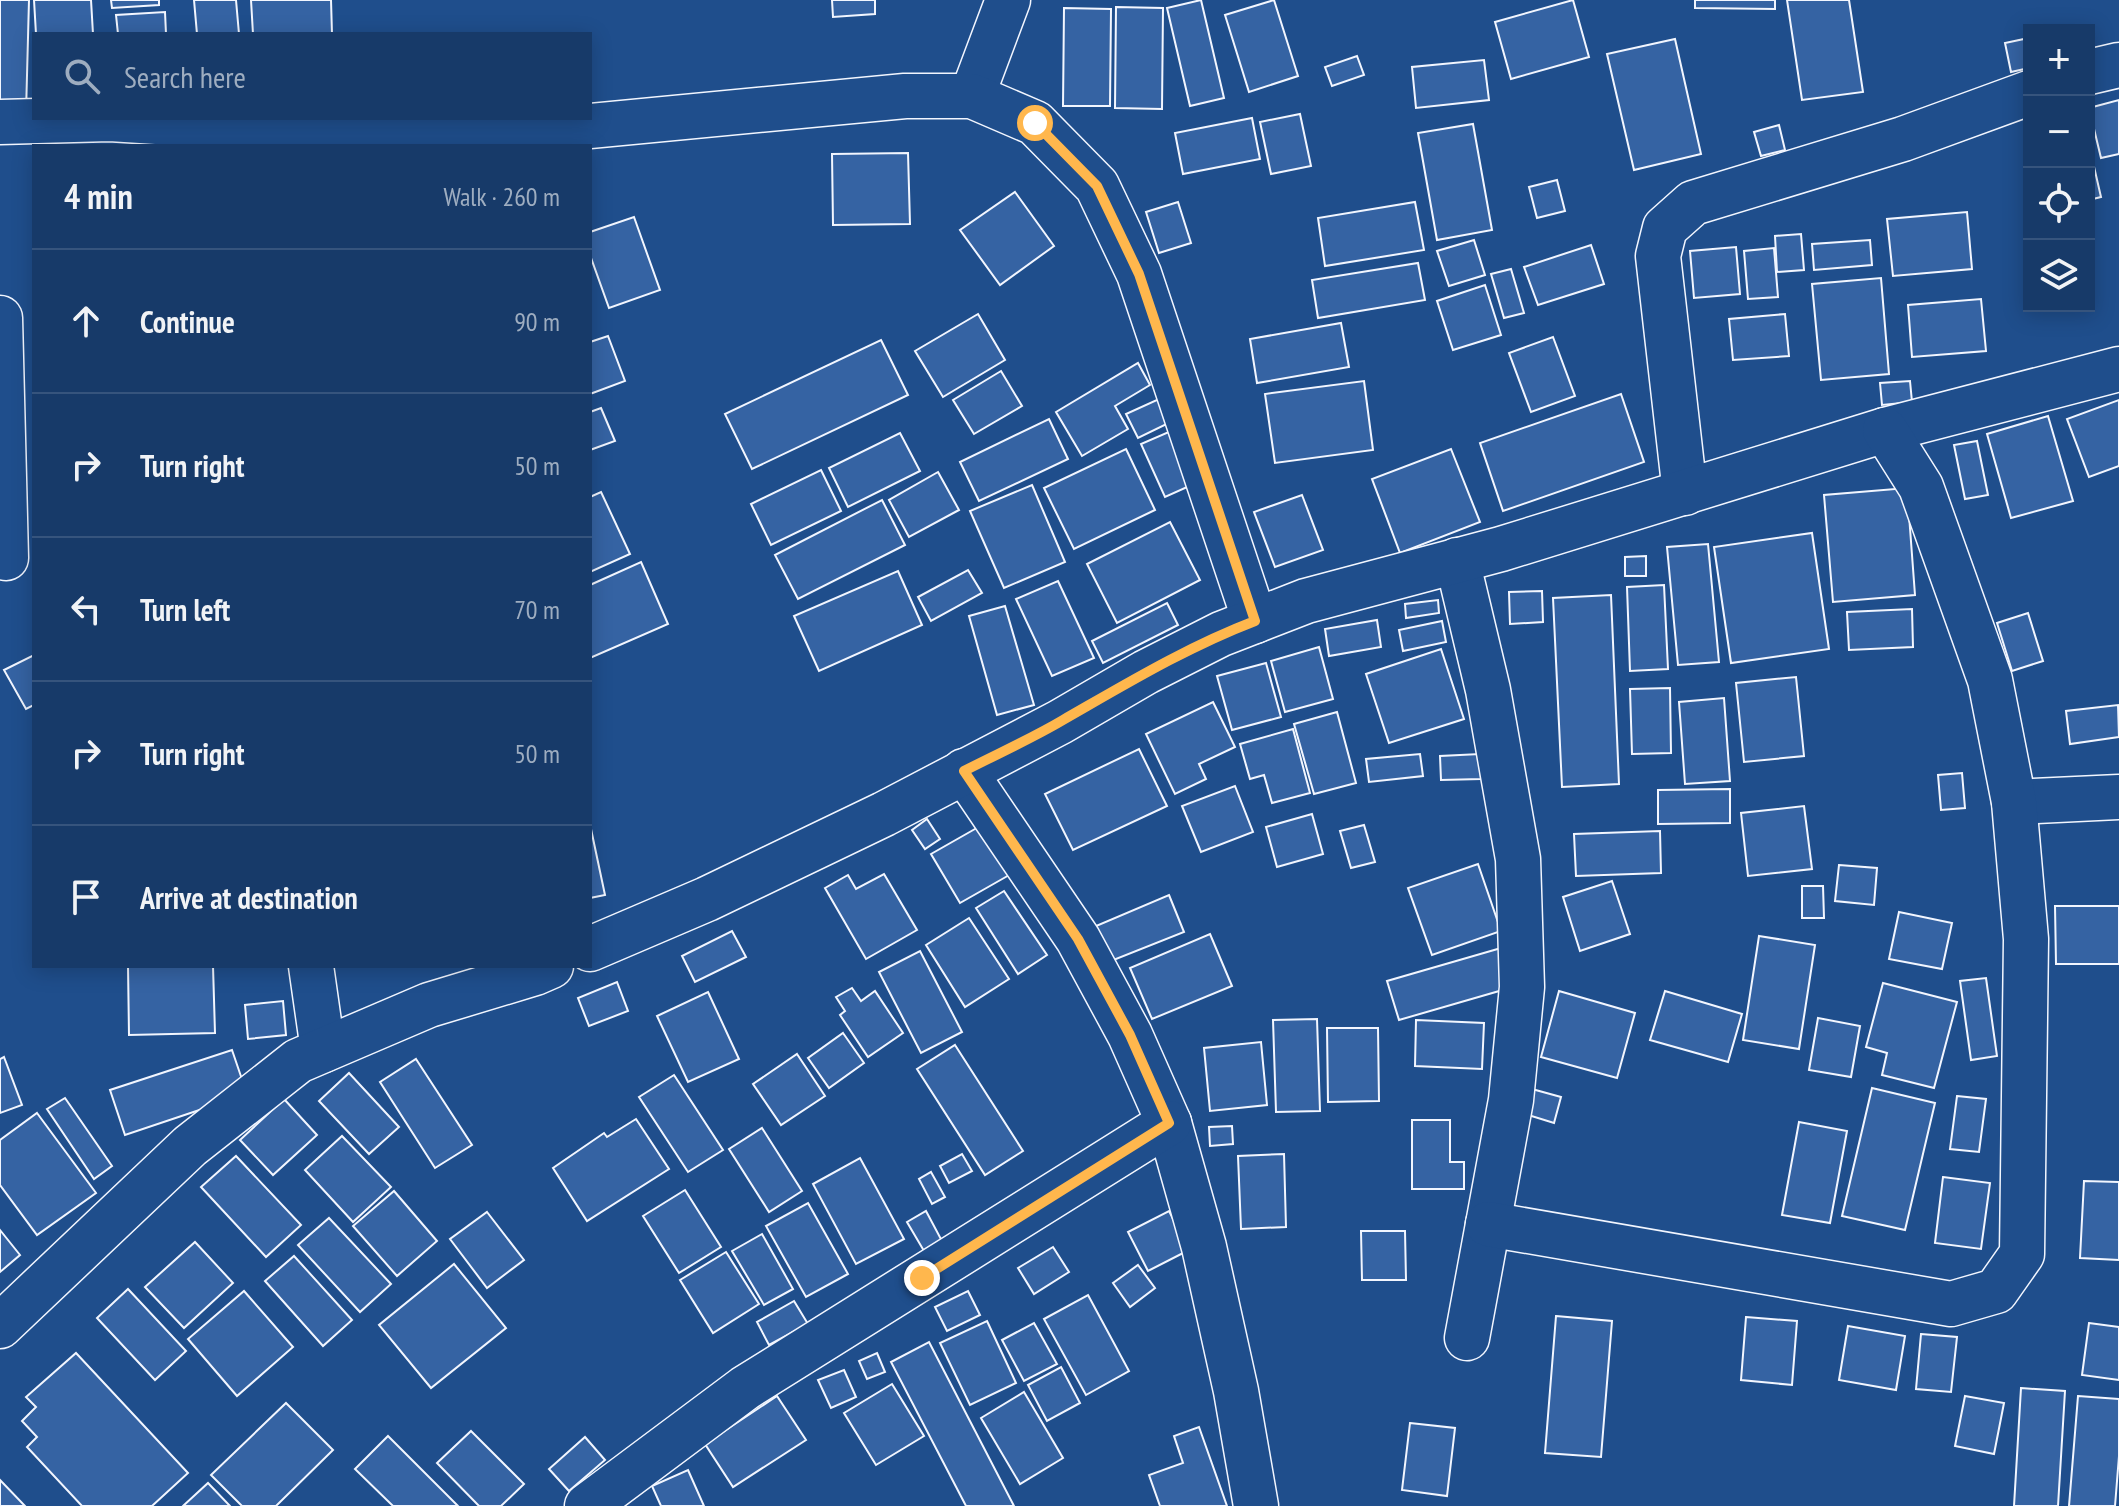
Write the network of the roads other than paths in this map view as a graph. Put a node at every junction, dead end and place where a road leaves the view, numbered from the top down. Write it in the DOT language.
graph roads {
  1 [pos="1008,0"];
  2 [pos="2119,65"];
  3 [pos="2095,71"];
  4 [pos="2023,95"];
  5 [pos="972,96"];
  6 [pos="73,120"];
  7 [pos="126,120"];
  8 [pos="0,122"];
  9 [pos="0,318"];
  10 [pos="2119,369"];
  11 [pos="1885,430"];
  12 [pos="1685,493"];
  13 [pos="6,558"];
  14 [pos="1457,560"];
  15 [pos="1255,621"];
  16 [pos="964,771"];
  17 [pos="2119,797"];
  18 [pos="2014,802"];
  19 [pos="592,948"];
  20 [pos="311,968"];
  21 [pos="546,968"];
  22 [pos="323,1050"];
  23 [pos="1169,1123"];
  24 [pos="1488,1224"];
  25 [pos="0,1326"];
  26 [pos="1467,1338"];
  27 [pos="587,1506"];
  28 [pos="1256,1506"];
  1 -- 5 [label="street"];
  2 -- 3 [label="street"];
  4 -- 12 [label="street"];
  5 -- 7 [label="street"];
  5 -- 15 [label="street"];
  6 -- 8 [label="street"];
  9 -- 13 [label="street"];
  10 -- 11 [label="street"];
  11 -- 12 [label="street"];
  11 -- 18 [label="street"];
  12 -- 14 [label="street"];
  14 -- 15 [label="street"];
  14 -- 24 [label="street"];
  15 -- 16 [label="street"];
  16 -- 19 [label="street"];
  16 -- 23 [label="street"];
  17 -- 18 [label="street"];
  18 -- 24 [label="street"];
  20 -- 22 [label="street"];
  21 -- 22 [label="street"];
  22 -- 25 [label="street"];
  23 -- 27 [label="street"];
  23 -- 28 [label="street"];
  24 -- 26 [label="street"];
}
